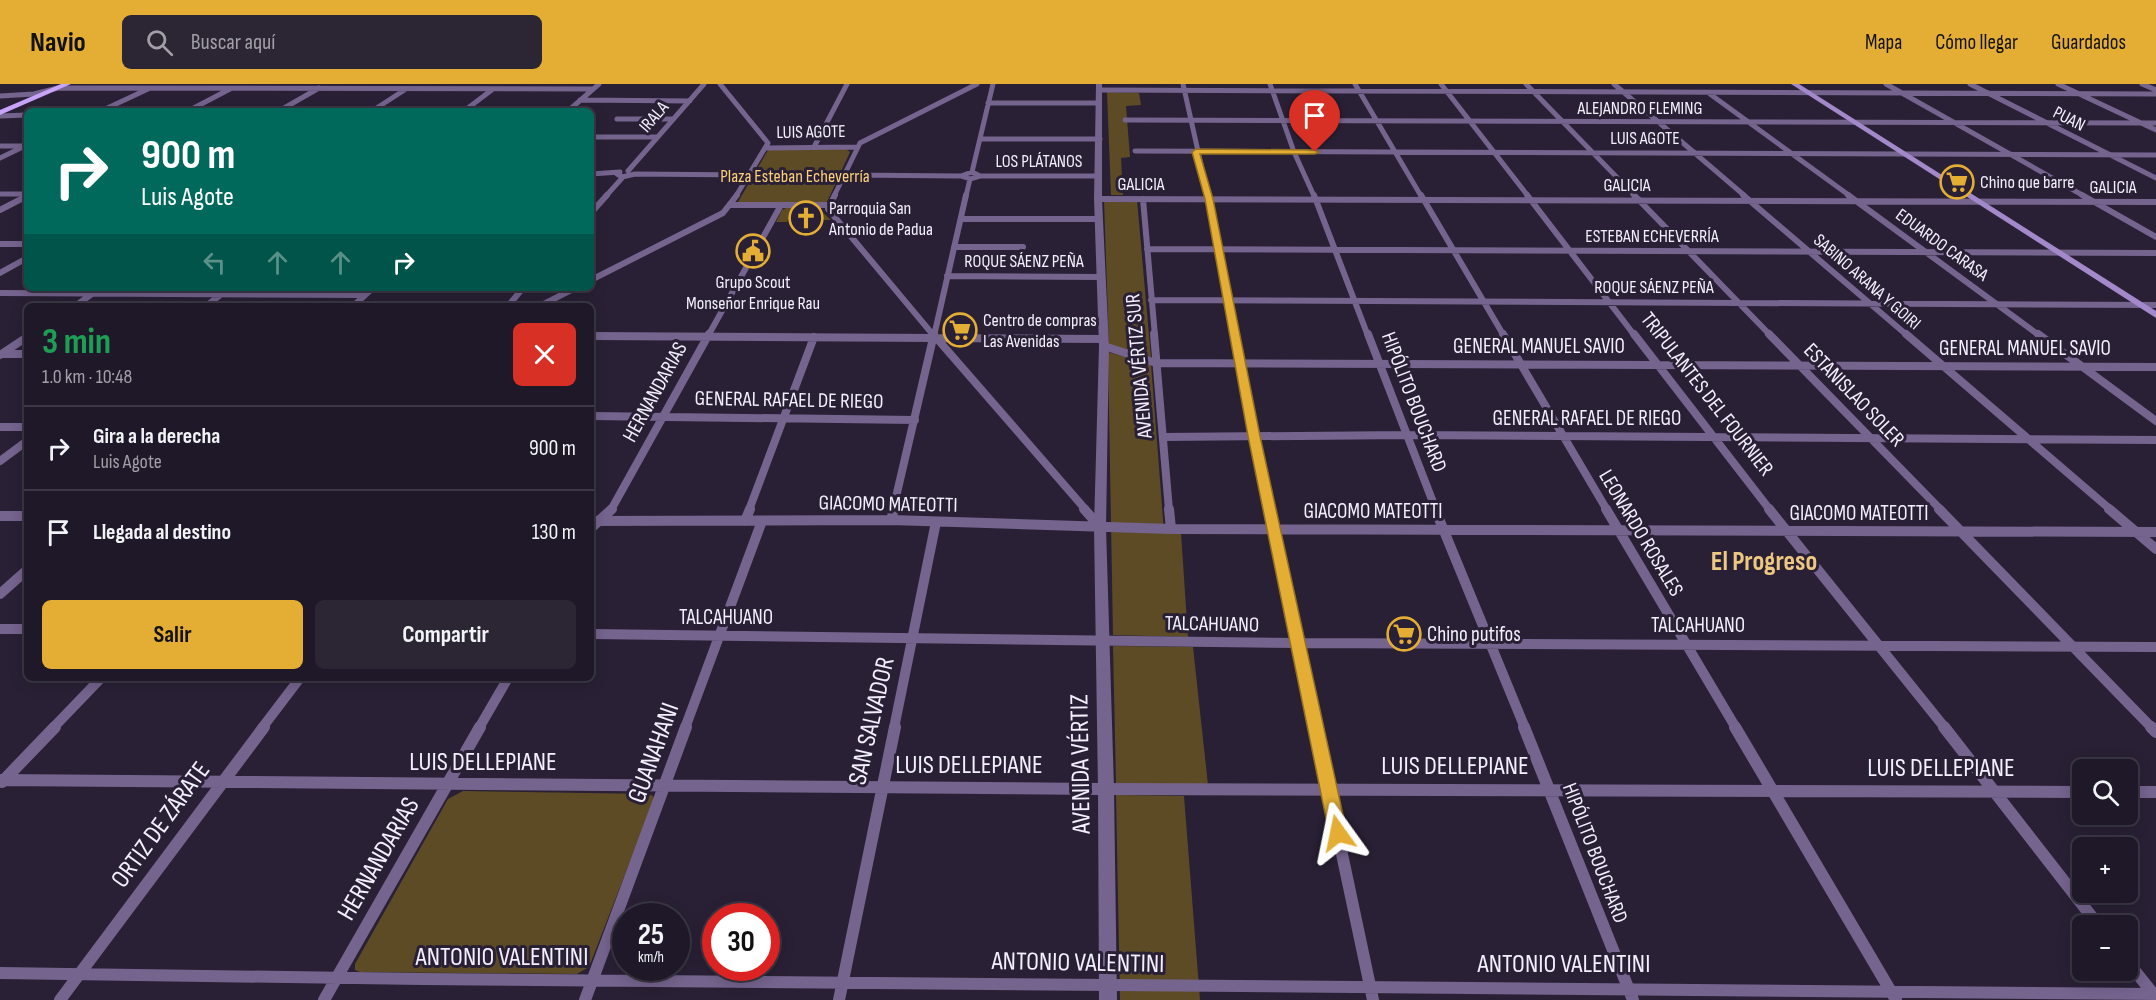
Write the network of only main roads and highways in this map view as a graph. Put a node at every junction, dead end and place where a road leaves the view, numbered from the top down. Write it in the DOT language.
graph roads {
  1 [pos="67,84"];
  2 [pos="1794,84"];
  3 [pos="58,86"];
  4 [pos="0,113"];
  5 [pos="2156,315"];
  1 -- 3 [label="main road"];
  2 -- 5 [label="main road"];
  3 -- 4 [label="main road"];
  3 -- 4 [label="main road"];
}
